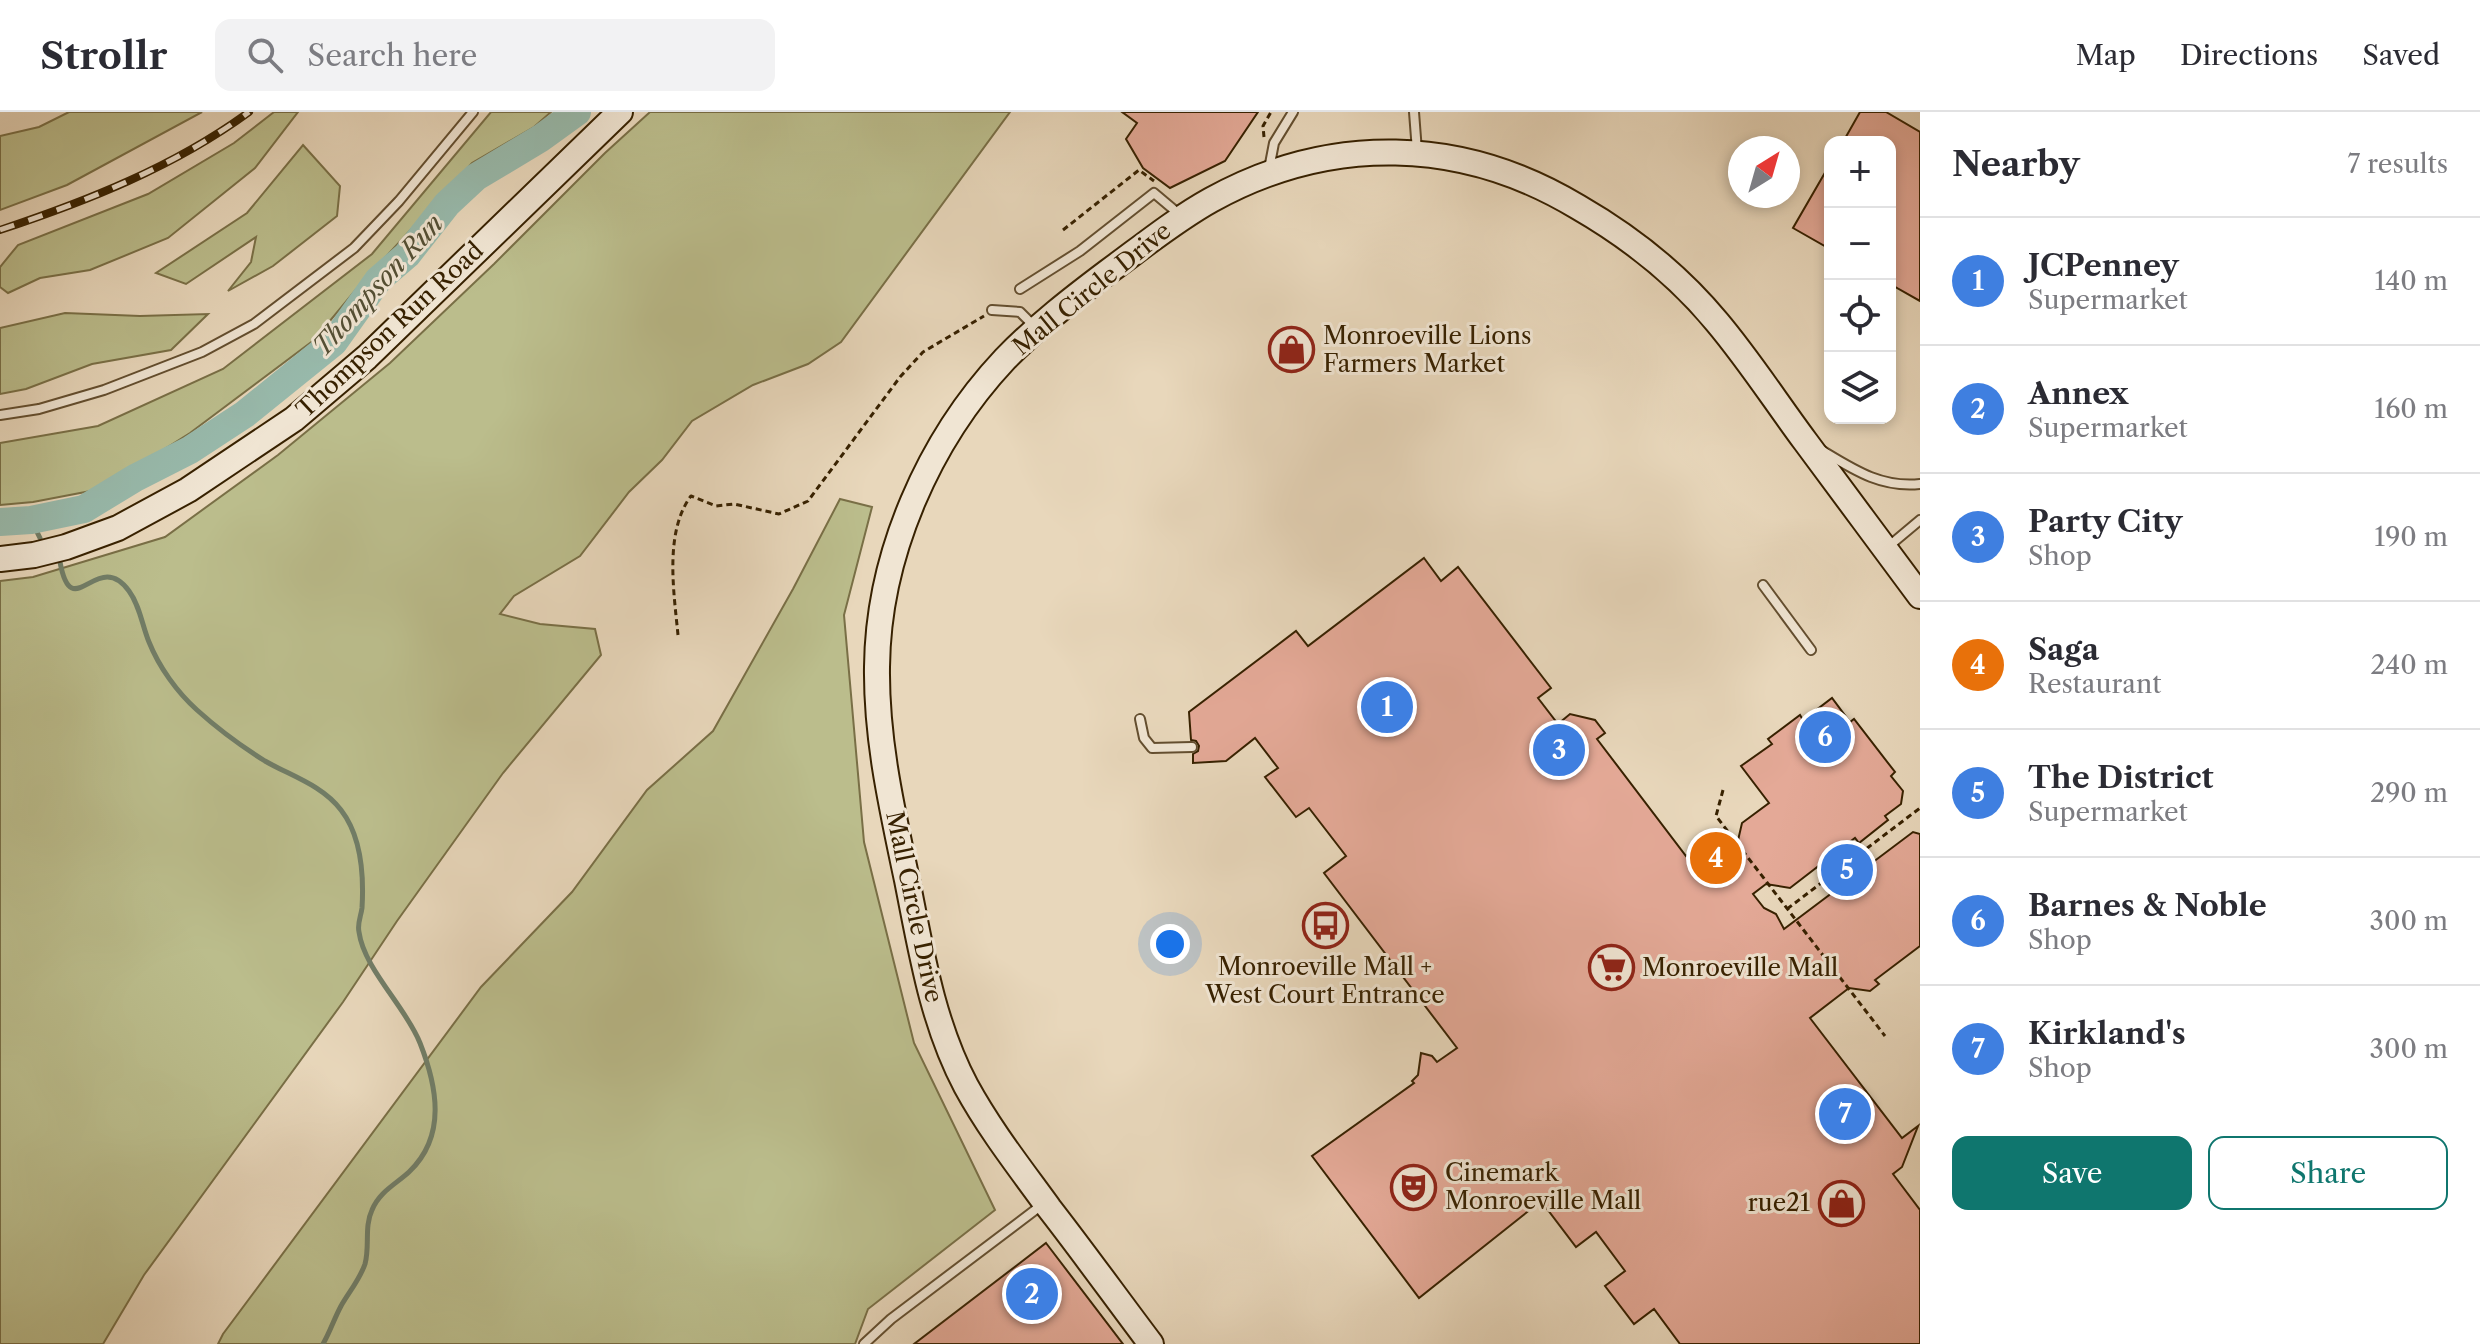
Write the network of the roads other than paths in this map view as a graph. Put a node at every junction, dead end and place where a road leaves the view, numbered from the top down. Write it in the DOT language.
graph roads {
  1 [pos="473,112"];
  2 [pos="620,112"];
  3 [pos="1293,112"];
  4 [pos="1414,112"];
  5 [pos="1416,153"];
  6 [pos="1268,174"];
  7 [pos="1180,220"];
  8 [pos="1020,289"];
  9 [pos="992,310"];
  10 [pos="1037,329"];
  11 [pos="0,415"];
  12 [pos="1803,438"];
  13 [pos="1920,484"];
  14 [pos="1919,524"];
  15 [pos="1885,549"];
  16 [pos="0,559"];
  17 [pos="1763,585"];
  18 [pos="1920,596"];
  19 [pos="1811,650"];
  20 [pos="1140,719"];
  21 [pos="1192,747"];
  22 [pos="1045,1202"];
  23 [pos="864,1344"];
  24 [pos="1151,1344"];
  1 -- 11 [label="lane"];
  2 -- 16 [label="street, Thompson Run Road"];
  3 -- 6 [label="lane"];
  4 -- 5 [label="lane"];
  5 -- 6 [label="street, Mall Circle Drive"];
  5 -- 12 [label="street, Mall Circle Drive"];
  6 -- 7 [label="street, Mall Circle Drive"];
  7 -- 8 [label="lane"];
  7 -- 10 [label="street, Mall Circle Drive"];
  9 -- 10 [label="lane"];
  10 -- 22 [label="street, Mall Circle Drive"];
  12 -- 13 [label="lane"];
  12 -- 15 [label="street, Mall Circle Drive"];
  14 -- 15 [label="lane"];
  15 -- 18 [label="street, Mall Circle Drive"];
  17 -- 19 [label="lane"];
  20 -- 21 [label="lane"];
  22 -- 23 [label="lane"];
  22 -- 24 [label="street, Mall Circle Drive"];
}
